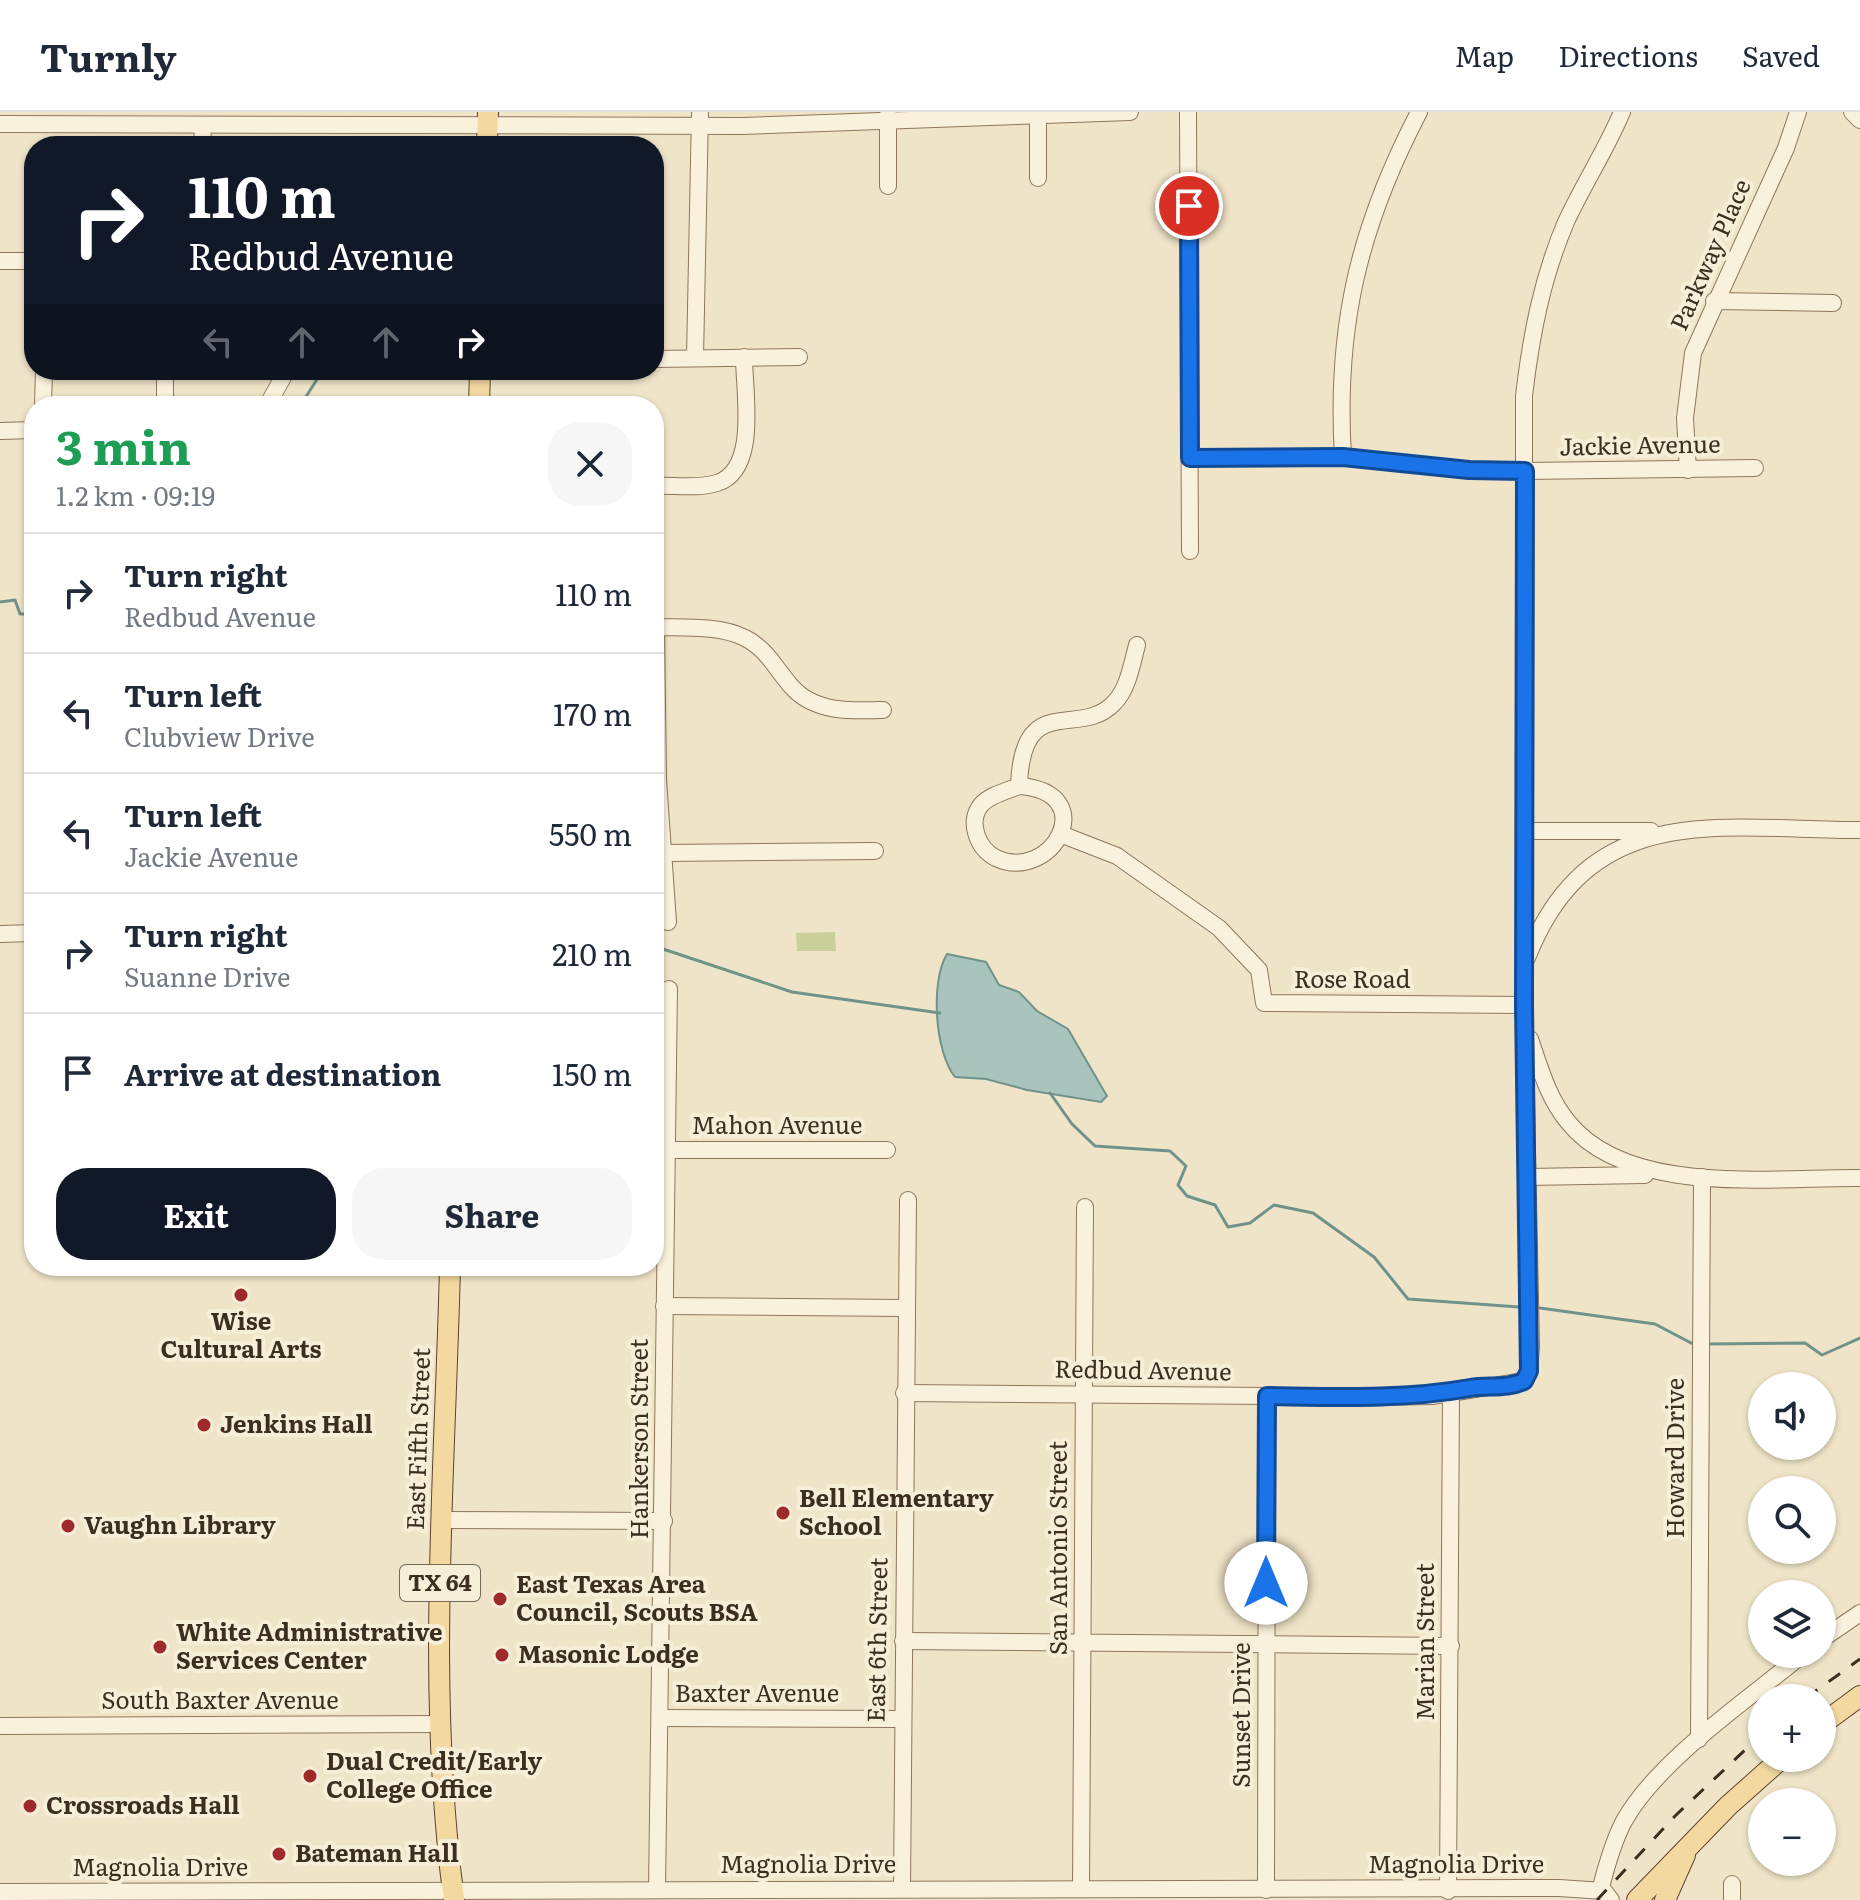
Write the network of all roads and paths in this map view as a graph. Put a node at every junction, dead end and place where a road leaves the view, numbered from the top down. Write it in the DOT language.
graph roads {
  1 [pos="1130,112"];
  2 [pos="1188,112"];
  3 [pos="1418,112"];
  4 [pos="1622,112"];
  5 [pos="1798,112"];
  6 [pos="1852,112"];
  7 [pos="1038,114"];
  8 [pos="105,118"];
  9 [pos="310,118"];
  10 [pos="488,118"];
  11 [pos="888,118"];
  12 [pos="700,119"];
  13 [pos="1860,120"];
  14 [pos="0,124"];
  15 [pos="203,126"];
  16 [pos="202,136"];
  17 [pos="1038,178"];
  18 [pos="888,186"];
  19 [pos="0,261"];
  20 [pos="24,261"];
  21 [pos="1714,301"];
  22 [pos="1833,303"];
  23 [pos="744,357"];
  24 [pos="799,357"];
  25 [pos="695,358"];
  26 [pos="664,359"];
  27 [pos="24,430"];
  28 [pos="0,431"];
  29 [pos="1343,457"];
  30 [pos="1190,458"];
  31 [pos="1755,468"];
  32 [pos="1688,470"];
  33 [pos="1525,471"];
  34 [pos="664,486"];
  35 [pos="1190,551"];
  36 [pos="664,628"];
  37 [pos="1137,645"];
  38 [pos="883,710"];
  39 [pos="1019,786"];
  40 [pos="1678,830"];
  41 [pos="1860,830"];
  42 [pos="1525,831"];
  43 [pos="1063,835"];
  44 [pos="875,851"];
  45 [pos="664,853"];
  46 [pos="668,922"];
  47 [pos="24,933"];
  48 [pos="0,934"];
  49 [pos="1524,966"];
  50 [pos="669,989"];
  51 [pos="1524,1014"];
  52 [pos="667,1150"];
  53 [pos="887,1150"];
  54 [pos="1664,1174"];
  55 [pos="1527,1177"];
  56 [pos="1702,1177"];
  57 [pos="1860,1178"];
  58 [pos="908,1200"];
  59 [pos="1085,1207"];
  60 [pos="450,1276"];
  61 [pos="664,1306"];
  62 [pos="905,1308"];
  63 [pos="904,1393"];
  64 [pos="1451,1393"];
  65 [pos="1083,1395"];
  66 [pos="1267,1396"];
  67 [pos="443,1520"];
  68 [pos="664,1521"];
  69 [pos="1860,1613"];
  70 [pos="1836,1629"];
  71 [pos="903,1641"];
  72 [pos="1083,1642"];
  73 [pos="1266,1645"];
  74 [pos="1451,1646"];
  75 [pos="1786,1668"];
  76 [pos="1860,1696"];
  77 [pos="1836,1714"];
  78 [pos="661,1718"];
  79 [pos="901,1719"];
  80 [pos="440,1724"];
  81 [pos="0,1726"];
  82 [pos="1699,1739"];
  83 [pos="1767,1772"];
  84 [pos="1690,1844"];
  85 [pos="902,1888"];
  86 [pos="1081,1889"];
  87 [pos="657,1890"];
  88 [pos="1266,1890"];
  89 [pos="1448,1891"];
  90 [pos="0,1892"];
  91 [pos="819,1894"];
  92 [pos="972,1894"];
  93 [pos="454,1895"];
  94 [pos="613,1895"];
  95 [pos="1367,1895"];
  96 [pos="1606,1895"];
  97 [pos="63,1896"];
  98 [pos="1637,1900"];
  99 [pos="1665,1900"];
  1 -- 7 [label="street"];
  2 -- 30 [label="street"];
  3 -- 29 [label="street"];
  4 -- 33 [label="street"];
  5 -- 21 [label="street, Parkway Place"];
  6 -- 13 [label="street"];
  7 -- 11 [label="street"];
  7 -- 17 [label="street"];
  8 -- 14 [label="street"];
  8 -- 15 [label="street"];
  9 -- 10 [label="street"];
  9 -- 15 [label="street"];
  10 -- 12 [label="street"];
  11 -- 12 [label="street"];
  11 -- 18 [label="street"];
  12 -- 25 [label="street"];
  15 -- 16 [label="street"];
  19 -- 20 [label="street"];
  21 -- 22 [label="street"];
  21 -- 32 [label="street, Parkway Place"];
  23 -- 24 [label="street"];
  23 -- 25 [label="street"];
  23 -- 34 [label="street"];
  25 -- 26 [label="street"];
  27 -- 28 [label="street"];
  29 -- 30 [label="street, Jackie Avenue"];
  29 -- 33 [label="street, Jackie Avenue"];
  30 -- 35 [label="street"];
  31 -- 32 [label="street, Jackie Avenue"];
  32 -- 33 [label="street, Jackie Avenue"];
  33 -- 42 [label="street"];
  36 -- 38 [label="street"];
  37 -- 39 [label="street"];
  39 -- 43 [label="street"];
  39 -- 43 [label="street"];
  40 -- 41 [label="street"];
  40 -- 42 [label="street"];
  40 -- 49 [label="street"];
  42 -- 49 [label="street"];
  43 -- 51 [label="street, Rose Road"];
  44 -- 45 [label="street"];
  45 -- 46 [label="street"];
  47 -- 48 [label="street"];
  49 -- 51 [label="street"];
  50 -- 52 [label="street, Hankerson Street"];
  51 -- 54 [label="street"];
  51 -- 55 [label="street"];
  52 -- 53 [label="street, Mahon Avenue"];
  52 -- 61 [label="street, Hankerson Street"];
  54 -- 55 [label="street"];
  54 -- 56 [label="street"];
  55 -- 64 [label="street, Redbud Avenue"];
  56 -- 57 [label="street"];
  56 -- 82 [label="street, Howard Drive"];
  58 -- 62 [label="street, East 6th Street"];
  59 -- 65 [label="street, San Antonio Street"];
  60 -- 67 [label="main road, East Fifth Street / TX 64"];
  61 -- 62 [label="street"];
  61 -- 68 [label="street, Hankerson Street"];
  62 -- 63 [label="street, East 6th Street"];
  63 -- 65 [label="street, Redbud Avenue"];
  63 -- 71 [label="street, East 6th Street"];
  64 -- 66 [label="street, Redbud Avenue"];
  64 -- 74 [label="street, Marian Street"];
  65 -- 66 [label="street, Redbud Avenue"];
  65 -- 72 [label="street, San Antonio Street"];
  66 -- 73 [label="street, Sunset Drive"];
  67 -- 68 [label="street"];
  67 -- 80 [label="main road, East Fifth Street / TX 64"];
  68 -- 78 [label="street, Hankerson Street"];
  69 -- 70 [label="street"];
  71 -- 72 [label="street"];
  71 -- 79 [label="street, East 6th Street"];
  72 -- 73 [label="street"];
  72 -- 86 [label="street, San Antonio Street"];
  73 -- 74 [label="street"];
  73 -- 88 [label="street, Sunset Drive"];
  74 -- 89 [label="street, Marian Street"];
  75 -- 82 [label="street"];
  76 -- 77 [label="main road"];
  78 -- 79 [label="street, Baxter Avenue"];
  78 -- 87 [label="street, Hankerson Street"];
  79 -- 85 [label="street, East 6th Street"];
  80 -- 81 [label="street, South Baxter Avenue"];
  80 -- 93 [label="main road, East Fifth Street / TX 64"];
  82 -- 96 [label="street"];
  83 -- 84 [label="main road"];
  84 -- 98 [label="main road"];
  84 -- 99 [label="main road"];
  85 -- 91 [label="street, Magnolia Drive"];
  85 -- 92 [label="street, Magnolia Drive"];
  86 -- 88 [label="street, Magnolia Drive"];
  86 -- 92 [label="street, Magnolia Drive"];
  87 -- 91 [label="street, Magnolia Drive"];
  87 -- 94 [label="street, Magnolia Drive"];
  88 -- 95 [label="street, Magnolia Drive"];
  89 -- 95 [label="street, Magnolia Drive"];
  89 -- 96 [label="street, Magnolia Drive"];
  90 -- 97 [label="street, Magnolia Drive"];
  93 -- 94 [label="street, Magnolia Drive"];
  93 -- 97 [label="street, Magnolia Drive"];
}
